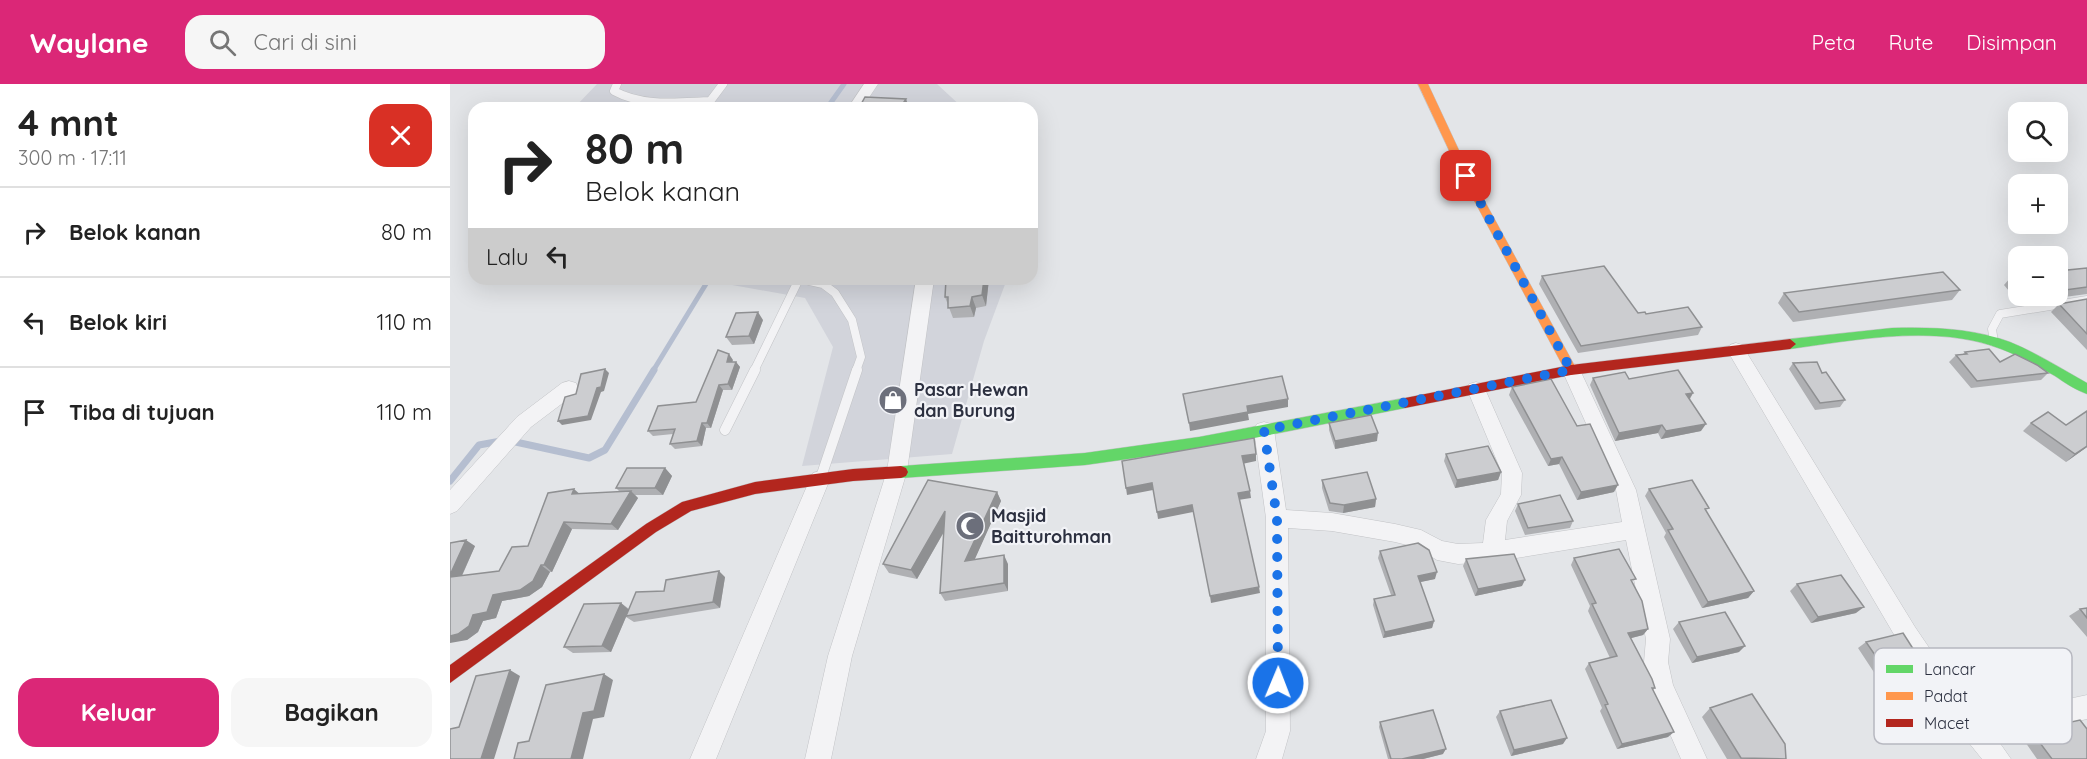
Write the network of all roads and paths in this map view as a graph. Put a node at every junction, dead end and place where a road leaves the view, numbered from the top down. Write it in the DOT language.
graph roads {
  1 [pos="617,84"];
  2 [pos="723,84"];
  3 [pos="871,84"];
  4 [pos="1423,84"];
  5 [pos="710,101"];
  6 [pos="859,102"];
  7 [pos="797,285"];
  8 [pos="824,285"];
  9 [pos="924,285"];
  10 [pos="2087,300"];
  11 [pos="1994,342"];
  12 [pos="1736,350"];
  13 [pos="1571,370"];
  14 [pos="2083,383"];
  15 [pos="569,388"];
  16 [pos="1476,389"];
  17 [pos="726,430"];
  18 [pos="1264,430"];
  19 [pos="897,471"];
  20 [pos="820,479"];
  21 [pos="450,505"];
  22 [pos="1277,518"];
  23 [pos="1635,529"];
  24 [pos="1492,552"];
  25 [pos="1916,648"];
  26 [pos="450,675"];
  27 [pos="2087,707"];
  28 [pos="2072,710"];
  29 [pos="1986,744"];
  30 [pos="703,759"];
  31 [pos="819,759"];
  32 [pos="1269,759"];
  33 [pos="1694,759"];
  34 [pos="1998,759"];
  1 -- 5 [label="lane"];
  2 -- 5 [label="lane"];
  3 -- 6 [label="street"];
  4 -- 13 [label="street"];
  7 -- 17 [label="lane"];
  8 -- 20 [label="lane"];
  9 -- 19 [label="street"];
  10 -- 11 [label="lane"];
  11 -- 12 [label="street"];
  11 -- 14 [label="street"];
  12 -- 13 [label="street"];
  12 -- 25 [label="street"];
  13 -- 16 [label="street"];
  13 -- 23 [label="street"];
  15 -- 21 [label="street"];
  16 -- 18 [label="street"];
  16 -- 24 [label="street"];
  18 -- 19 [label="street"];
  18 -- 22 [label="street"];
  19 -- 20 [label="street"];
  19 -- 31 [label="street"];
  20 -- 26 [label="street"];
  20 -- 30 [label="street"];
  22 -- 24 [label="street"];
  22 -- 32 [label="street"];
  23 -- 24 [label="street"];
  23 -- 33 [label="street"];
  27 -- 28 [label="street"];
  29 -- 34 [label="street"];
}
